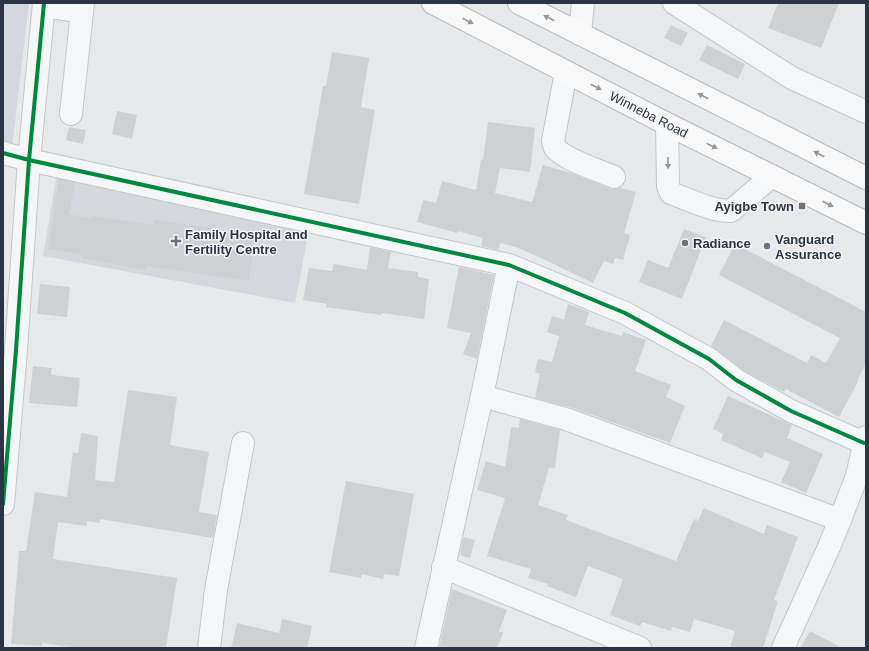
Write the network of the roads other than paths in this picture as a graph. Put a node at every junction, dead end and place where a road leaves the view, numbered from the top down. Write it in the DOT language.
graph roads {
  1 [pos="433,3"];
  2 [pos="519,3"];
  3 [pos="583,3"];
  4 [pos="674,3"];
  5 [pos="44,4"];
  6 [pos="83,7"];
  7 [pos="580,34"];
  8 [pos="566,72"];
  9 [pos="866,112"];
  10 [pos="71,114"];
  11 [pos="667,124"];
  12 [pos="3,153"];
  13 [pos="29,160"];
  14 [pos="772,176"];
  15 [pos="614,177"];
  16 [pos="866,178"];
  17 [pos="866,223"];
  18 [pos="509,265"];
  19 [pos="9,349"];
  20 [pos="482,396"];
  21 [pos="865,440"];
  22 [pos="243,443"];
  23 [pos="861,478"];
  24 [pos="4,491"];
  25 [pos="840,520"];
  26 [pos="443,567"];
  27 [pos="209,648"];
  28 [pos="426,648"];
  29 [pos="640,648"];
  30 [pos="783,648"];
  1 -- 8 [label="highway, Winneba Road, one-way"];
  7 -- 2 [label="highway, one-way"];
  3 -- 7 [label="street"];
  4 -- 9 [label="street"];
  5 -- 6 [label="street"];
  5 -- 13 [label="street"];
  6 -- 10 [label="street"];
  16 -- 7 [label="highway, one-way"];
  8 -- 11 [label="highway, Winneba Road, one-way"];
  8 -- 15 [label="street"];
  11 -- 14 [label="highway, Winneba Road, one-way"];
  11 -- 14 [label="street, one-way"];
  12 -- 13 [label="street"];
  13 -- 18 [label="street"];
  13 -- 19 [label="street"];
  14 -- 17 [label="highway, Winneba Road, one-way"];
  18 -- 20 [label="street"];
  18 -- 21 [label="street"];
  19 -- 24 [label="street"];
  20 -- 25 [label="street"];
  20 -- 26 [label="street"];
  21 -- 23 [label="street"];
  22 -- 27 [label="street"];
  23 -- 25 [label="street"];
  25 -- 30 [label="street"];
  26 -- 28 [label="street"];
  26 -- 29 [label="street"];
}
